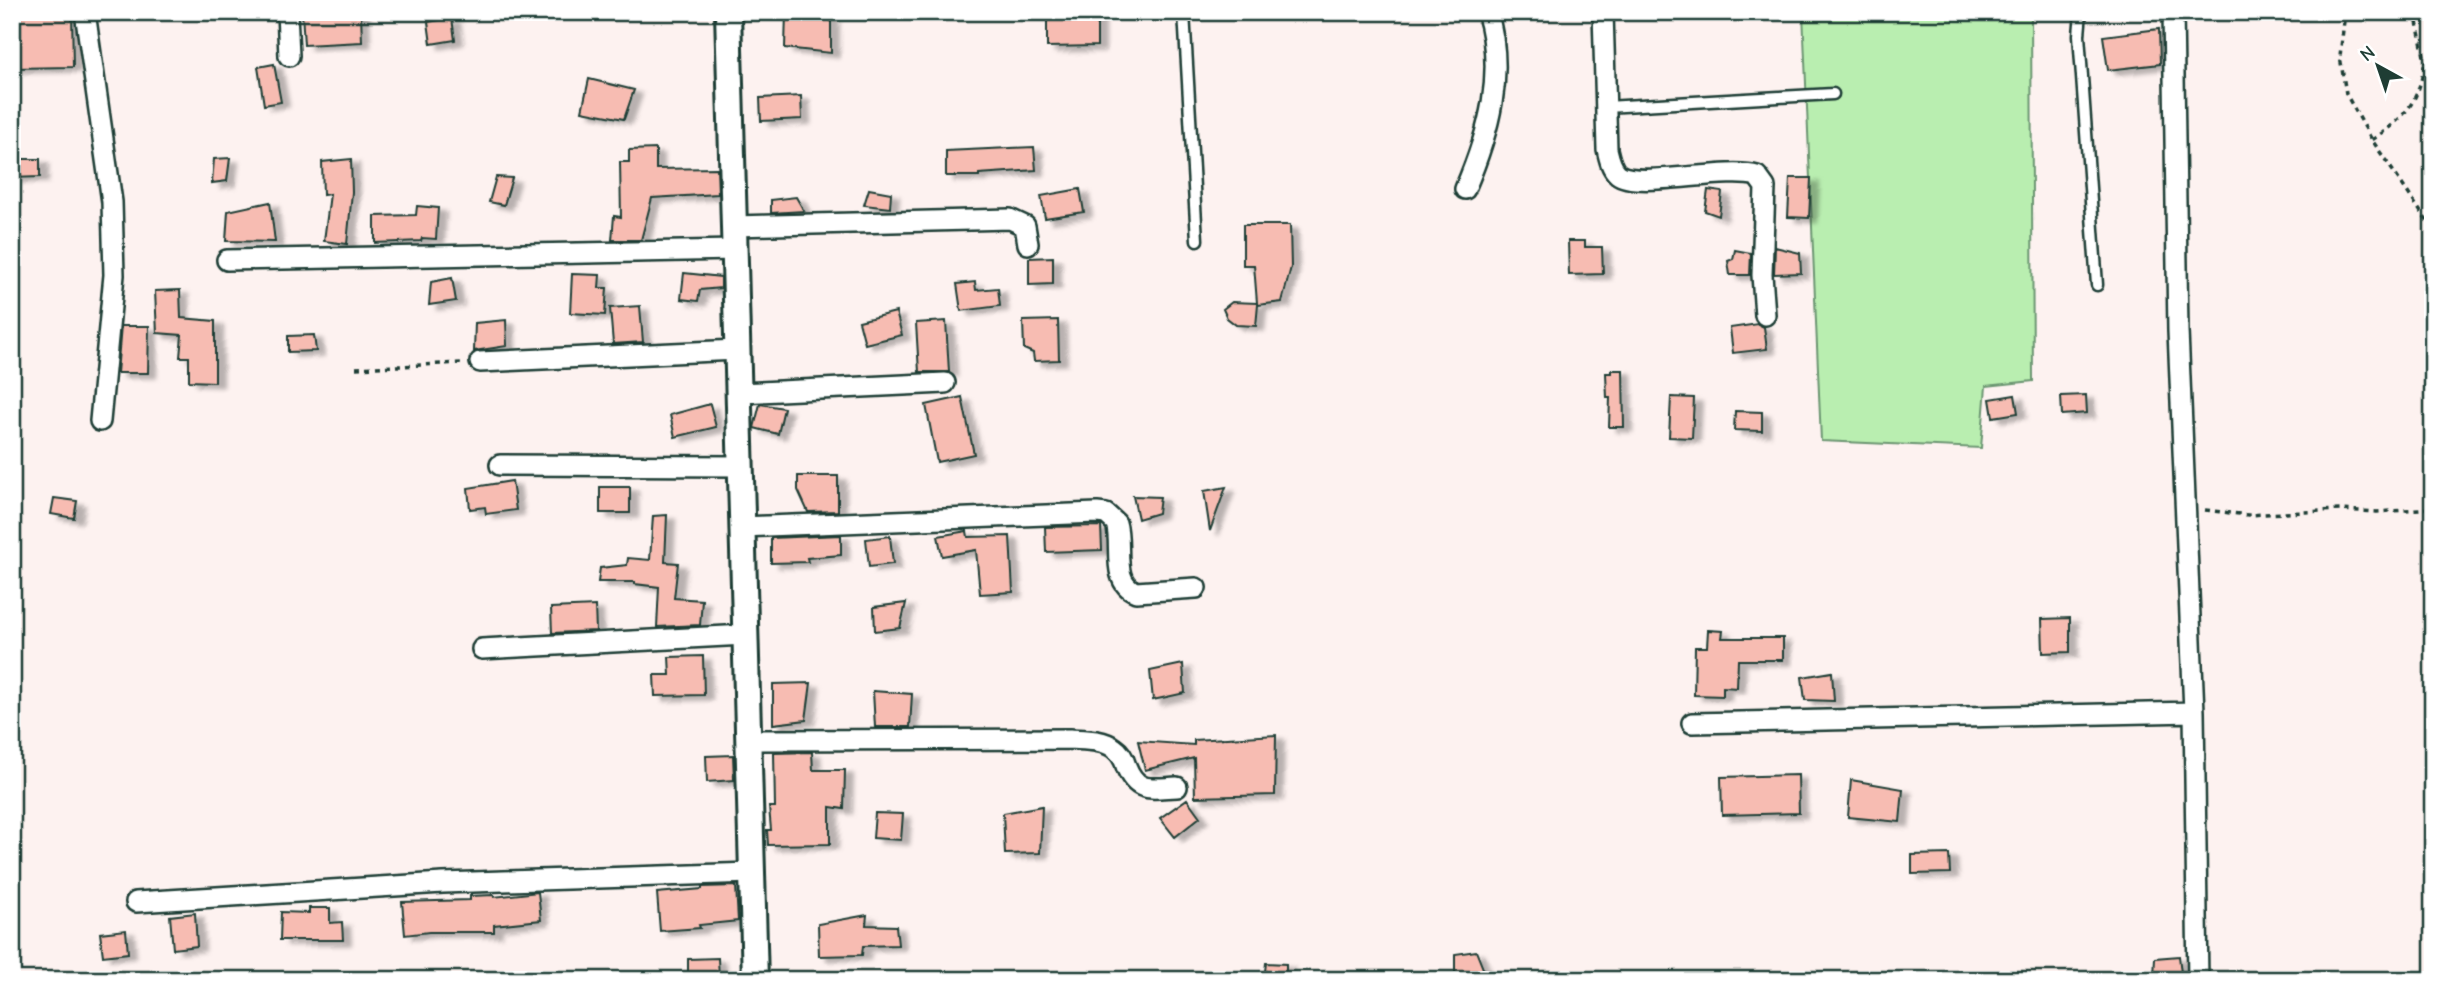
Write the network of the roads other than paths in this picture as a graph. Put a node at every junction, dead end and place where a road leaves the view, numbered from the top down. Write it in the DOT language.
graph roads {
  1 [pos="85,12"];
  2 [pos="287,12"];
  3 [pos="728,12"];
  4 [pos="1184,12"];
  5 [pos="1487,12"];
  6 [pos="1603,12"];
  7 [pos="2081,12"];
  8 [pos="2173,12"];
  9 [pos="289,56"];
  10 [pos="1833,94"];
  11 [pos="1606,107"];
  12 [pos="1465,189"];
  13 [pos="734,238"];
  14 [pos="1197,240"];
  15 [pos="1028,244"];
  16 [pos="227,260"];
  17 [pos="2097,285"];
  18 [pos="1765,314"];
  19 [pos="737,349"];
  20 [pos="480,362"];
  21 [pos="945,383"];
  22 [pos="739,393"];
  23 [pos="100,421"];
  24 [pos="500,465"];
  25 [pos="741,466"];
  26 [pos="742,527"];
  27 [pos="1196,588"];
  28 [pos="745,635"];
  29 [pos="482,649"];
  30 [pos="2194,712"];
  31 [pos="1692,723"];
  32 [pos="748,740"];
  33 [pos="1177,787"];
  34 [pos="752,873"];
  35 [pos="136,902"];
  36 [pos="755,980"];
  37 [pos="2198,980"];
  1 -- 23 [label="street"];
  2 -- 9 [label="street"];
  3 -- 13 [label="street"];
  4 -- 14 [label="lane"];
  5 -- 12 [label="street"];
  6 -- 11 [label="street"];
  7 -- 17 [label="lane"];
  8 -- 30 [label="street"];
  10 -- 11 [label="lane"];
  11 -- 18 [label="street"];
  13 -- 15 [label="street"];
  13 -- 16 [label="street"];
  13 -- 19 [label="street"];
  19 -- 20 [label="street"];
  19 -- 22 [label="street"];
  21 -- 22 [label="street"];
  22 -- 25 [label="street"];
  24 -- 25 [label="street"];
  25 -- 26 [label="street"];
  26 -- 27 [label="street"];
  26 -- 28 [label="street"];
  28 -- 29 [label="street"];
  28 -- 32 [label="street"];
  30 -- 31 [label="street"];
  30 -- 37 [label="street"];
  32 -- 33 [label="street"];
  32 -- 34 [label="street"];
  34 -- 35 [label="street"];
  34 -- 36 [label="street"];
}
